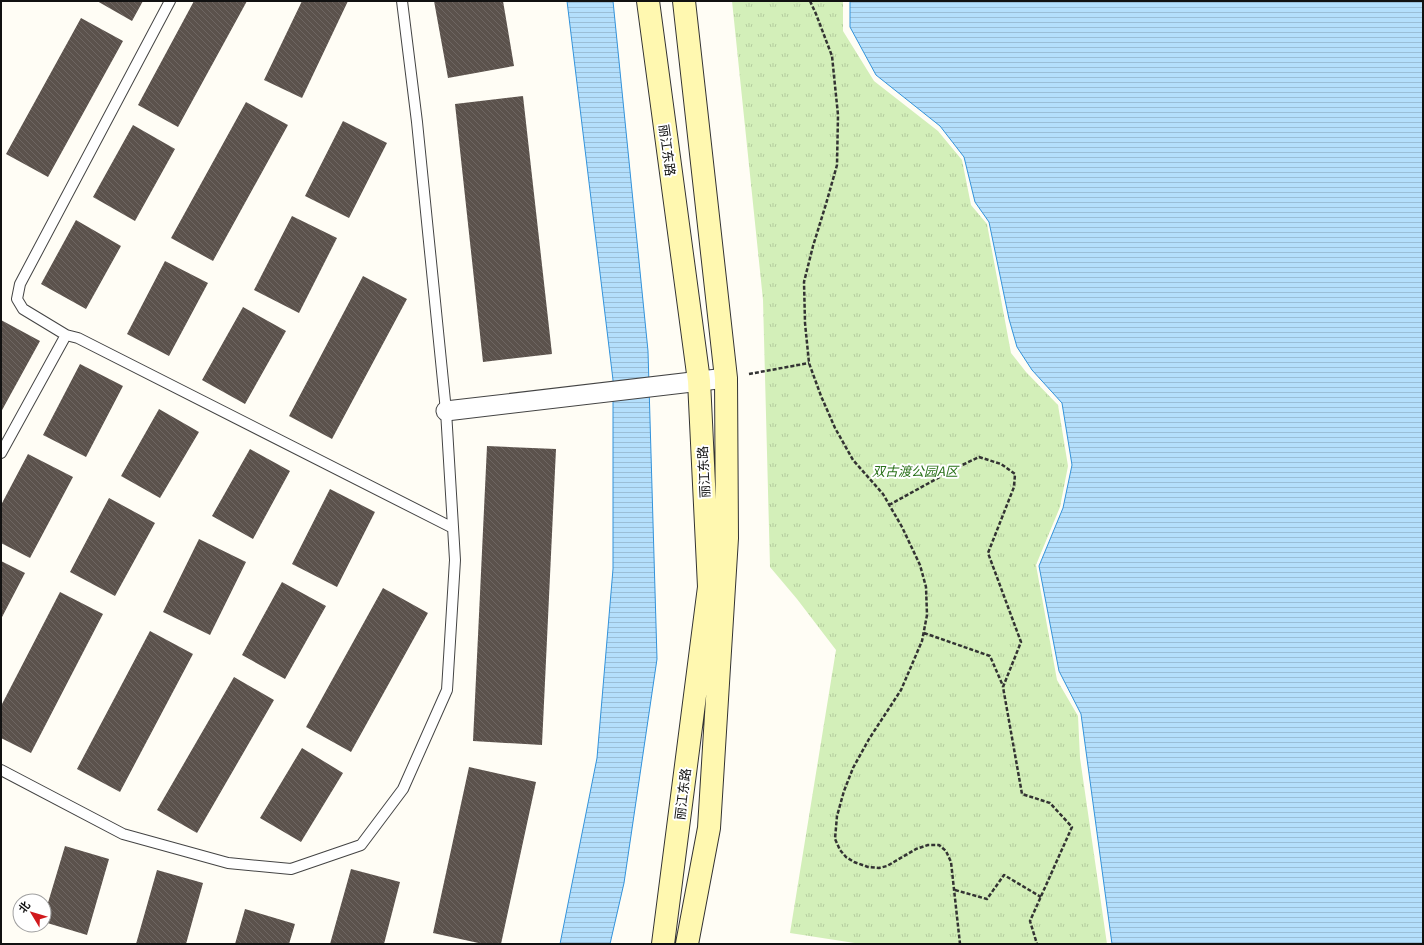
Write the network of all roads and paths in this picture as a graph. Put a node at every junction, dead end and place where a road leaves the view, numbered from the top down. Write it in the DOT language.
graph roads {
  1 [pos="170,1"];
  2 [pos="402,1"];
  3 [pos="648,1"];
  4 [pos="684,1"];
  5 [pos="810,1"];
  6 [pos="66,335"];
  7 [pos="809,363"];
  8 [pos="726,378"];
  9 [pos="698,381"];
  10 [pos="446,411"];
  11 [pos="1,453"];
  12 [pos="889,504"];
  13 [pos="453,528"];
  14 [pos="924,633"];
  15 [pos="1003,687"];
  16 [pos="1,770"];
  17 [pos="955,890"];
  18 [pos="1041,897"];
  19 [pos="662,944"];
  20 [pos="687,944"];
  21 [pos="960,944"];
  22 [pos="1037,944"];
  1 -- 6 [label="lane"];
  2 -- 10 [label="lane"];
  3 -- 9 [label="main road, 丽江东路"];
  4 -- 8 [label="main road, 丽江东路"];
  5 -- 7 [label="path"];
  6 -- 11 [label="lane"];
  6 -- 13 [label="lane"];
  7 -- 8 [label="path"];
  7 -- 12 [label="path"];
  8 -- 9 [label="street"];
  8 -- 20 [label="main road, 丽江东路"];
  9 -- 10 [label="street"];
  9 -- 19 [label="main road, 丽江东路"];
  10 -- 13 [label="lane"];
  12 -- 14 [label="path"];
  12 -- 15 [label="path"];
  13 -- 16 [label="lane"];
  14 -- 15 [label="path"];
  14 -- 17 [label="path"];
  15 -- 18 [label="path"];
  17 -- 18 [label="path"];
  17 -- 21 [label="path"];
  18 -- 22 [label="path"];
}
